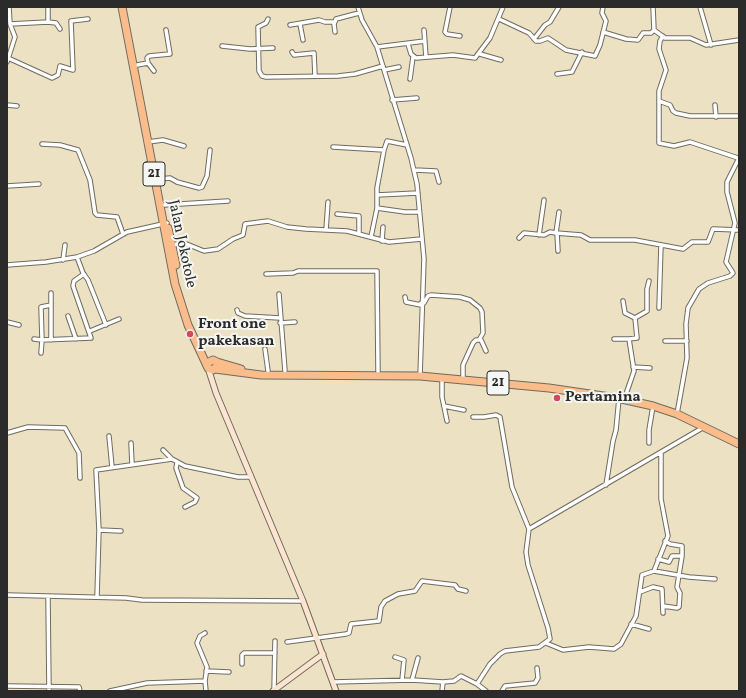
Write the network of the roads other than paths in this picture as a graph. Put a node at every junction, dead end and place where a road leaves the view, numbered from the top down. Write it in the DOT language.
graph roads {
  1 [pos="10,7"];
  2 [pos="48,7"];
  3 [pos="122,7"];
  4 [pos="126,7"];
  5 [pos="358,7"];
  6 [pos="450,7"];
  7 [pos="503,7"];
  8 [pos="559,7"];
  9 [pos="604,7"];
  10 [pos="653,7"];
  11 [pos="700,7"];
  12 [pos="359,13"];
  13 [pos="88,19"];
  14 [pos="268,19"];
  15 [pos="499,19"];
  16 [pos="48,22"];
  17 [pos="334,22"];
  18 [pos="12,24"];
  19 [pos="300,24"];
  20 [pos="290,25"];
  21 [pos="60,29"];
  22 [pos="166,30"];
  23 [pos="424,30"];
  24 [pos="654,30"];
  25 [pos="335,32"];
  26 [pos="603,32"];
  27 [pos="460,36"];
  28 [pos="663,36"];
  29 [pos="534,39"];
  30 [pos="303,40"];
  31 [pos="739,40"];
  32 [pos="425,41"];
  33 [pos="408,44"];
  34 [pos="710,45"];
  35 [pos="222,46"];
  36 [pos="377,47"];
  37 [pos="273,48"];
  38 [pos="258,49"];
  39 [pos="292,52"];
  40 [pos="582,52"];
  41 [pos="8,53"];
  42 [pos="480,54"];
  43 [pos="413,57"];
  44 [pos="426,57"];
  45 [pos="8,60"];
  46 [pos="501,60"];
  47 [pos="148,63"];
  48 [pos="137,65"];
  49 [pos="399,66"];
  50 [pos="383,68"];
  51 [pos="154,71"];
  52 [pos="558,74"];
  53 [pos="315,76"];
  54 [pos="410,79"];
  55 [pos="417,98"];
  56 [pos="392,100"];
  57 [pos="660,101"];
  58 [pos="7,105"];
  59 [pos="715,105"];
  60 [pos="16,106"];
  61 [pos="739,116"];
  62 [pos="716,117"];
  63 [pos="150,141"];
  64 [pos="42,144"];
  65 [pos="407,145"];
  66 [pos="184,146"];
  67 [pos="333,147"];
  68 [pos="210,150"];
  69 [pos="384,150"];
  70 [pos="739,158"];
  71 [pos="154,165"];
  72 [pos="414,170"];
  73 [pos="159,179"];
  74 [pos="439,182"];
  75 [pos="39,184"];
  76 [pos="7,186"];
  77 [pos="418,193"];
  78 [pos="377,195"];
  79 [pos="544,200"];
  80 [pos="228,201"];
  81 [pos="328,202"];
  82 [pos="164,205"];
  83 [pos="377,208"];
  84 [pos="420,212"];
  85 [pos="559,212"];
  86 [pos="337,214"];
  87 [pos="165,224"];
  88 [pos="383,227"];
  89 [pos="326,230"];
  90 [pos="737,230"];
  91 [pos="359,233"];
  92 [pos="556,233"];
  93 [pos="123,234"];
  94 [pos="539,235"];
  95 [pos="371,237"];
  96 [pos="519,238"];
  97 [pos="422,239"];
  98 [pos="382,241"];
  99 [pos="65,245"];
  100 [pos="172,245"];
  101 [pos="661,245"];
  102 [pos="558,251"];
  103 [pos="77,257"];
  104 [pos="63,260"];
  105 [pos="7,265"];
  106 [pos="84,274"];
  107 [pos="266,274"];
  108 [pos="649,281"];
  109 [pos="51,293"];
  110 [pos="279,294"];
  111 [pos="405,297"];
  112 [pos="623,301"];
  113 [pos="421,304"];
  114 [pos="51,305"];
  115 [pos="659,308"];
  116 [pos="237,310"];
  117 [pos="68,316"];
  118 [pos="280,318"];
  119 [pos="635,318"];
  120 [pos="119,319"];
  121 [pos="7,322"];
  122 [pos="295,322"];
  123 [pos="280,323"];
  124 [pos="19,325"];
  125 [pos="106,325"];
  126 [pos="90,331"];
  127 [pos="34,339"];
  128 [pos="76,339"];
  129 [pos="614,339"];
  130 [pos="629,339"];
  131 [pos="42,340"];
  132 [pos="51,340"];
  133 [pos="479,340"];
  134 [pos="665,341"];
  135 [pos="687,341"];
  136 [pos="265,349"];
  137 [pos="486,351"];
  138 [pos="42,353"];
  139 [pos="212,365"];
  140 [pos="633,367"];
  141 [pos="650,368"];
  142 [pos="268,371"];
  143 [pos="285,371"];
  144 [pos="378,372"];
  145 [pos="316,373"];
  146 [pos="420,375"];
  147 [pos="442,378"];
  148 [pos="463,378"];
  149 [pos="622,397"];
  150 [pos="444,406"];
  151 [pos="653,406"];
  152 [pos="464,410"];
  153 [pos="678,412"];
  154 [pos="473,417"];
  155 [pos="447,421"];
  156 [pos="707,426"];
  157 [pos="7,433"];
  158 [pos="109,436"];
  159 [pos="131,443"];
  160 [pos="650,443"];
  161 [pos="739,443"];
  162 [pos="164,450"];
  163 [pos="661,452"];
  164 [pos="172,459"];
  165 [pos="177,463"];
  166 [pos="132,464"];
  167 [pos="112,467"];
  168 [pos="250,477"];
  169 [pos="80,478"];
  170 [pos="606,485"];
  171 [pos="185,507"];
  172 [pos="529,529"];
  173 [pos="99,530"];
  174 [pos="121,531"];
  175 [pos="665,541"];
  176 [pos="682,556"];
  177 [pos="658,559"];
  178 [pos="654,571"];
  179 [pos="679,576"];
  180 [pos="715,579"];
  181 [pos="466,591"];
  182 [pos="640,592"];
  183 [pos="7,595"];
  184 [pos="48,597"];
  185 [pos="97,597"];
  186 [pos="303,601"];
  187 [pos="663,606"];
  188 [pos="663,613"];
  189 [pos="631,624"];
  190 [pos="649,629"];
  191 [pos="205,633"];
  192 [pos="317,639"];
  193 [pos="275,641"];
  194 [pos="287,642"];
  195 [pos="546,643"];
  196 [pos="275,653"];
  197 [pos="323,654"];
  198 [pos="396,657"];
  199 [pos="418,658"];
  200 [pos="242,664"];
  201 [pos="538,668"];
  202 [pos="206,672"];
  203 [pos="229,672"];
  204 [pos="402,680"];
  205 [pos="412,680"];
  206 [pos="205,681"];
  207 [pos="333,682"];
  208 [pos="443,682"];
  209 [pos="477,684"];
  210 [pos="7,686"];
  211 [pos="49,686"];
  212 [pos="49,691"];
  213 [pos="80,691"];
  214 [pos="110,691"];
  215 [pos="206,691"];
  216 [pos="273,691"];
  217 [pos="336,691"];
  218 [pos="442,691"];
  219 [pos="486,691"];
  220 [pos="502,691"];
  1 -- 18 [label="street"];
  2 -- 16 [label="street"];
  3 -- 63 [label="highway, Jalan Jokotole / 21"];
  4 -- 48 [label="highway, Jalan Jokotole / 21"];
  5 -- 12 [label="street"];
  6 -- 27 [label="street"];
  7 -- 15 [label="street"];
  8 -- 29 [label="street"];
  9 -- 26 [label="street"];
  10 -- 24 [label="street"];
  11 -- 34 [label="street"];
  12 -- 17 [label="street"];
  12 -- 36 [label="street"];
  13 -- 45 [label="street"];
  14 -- 38 [label="street"];
  15 -- 29 [label="street"];
  15 -- 42 [label="street"];
  16 -- 18 [label="street"];
  16 -- 21 [label="street"];
  17 -- 19 [label="street"];
  17 -- 25 [label="street"];
  18 -- 41 [label="street"];
  19 -- 20 [label="street"];
  19 -- 30 [label="street"];
  22 -- 47 [label="street"];
  23 -- 32 [label="street"];
  24 -- 26 [label="street"];
  24 -- 28 [label="street"];
  26 -- 40 [label="street"];
  28 -- 34 [label="street"];
  28 -- 57 [label="street"];
  29 -- 40 [label="street"];
  31 -- 34 [label="street"];
  32 -- 33 [label="street"];
  32 -- 44 [label="street"];
  33 -- 36 [label="street"];
  33 -- 43 [label="street"];
  35 -- 38 [label="street"];
  36 -- 50 [label="street"];
  37 -- 38 [label="street"];
  38 -- 53 [label="street"];
  39 -- 53 [label="street"];
  40 -- 52 [label="street"];
  41 -- 45 [label="street"];
  42 -- 44 [label="street"];
  42 -- 46 [label="street"];
  43 -- 44 [label="street"];
  43 -- 54 [label="street"];
  47 -- 48 [label="street"];
  47 -- 51 [label="street"];
  48 -- 63 [label="highway, Jalan Jokotole / 21"];
  49 -- 50 [label="street"];
  50 -- 53 [label="street"];
  50 -- 56 [label="street"];
  55 -- 56 [label="street"];
  56 -- 65 [label="street"];
  57 -- 62 [label="street"];
  57 -- 70 [label="street"];
  58 -- 60 [label="street"];
  59 -- 62 [label="street"];
  61 -- 62 [label="street"];
  63 -- 66 [label="street"];
  63 -- 71 [label="highway, Jalan Jokotole / 21"];
  64 -- 93 [label="street"];
  65 -- 69 [label="street"];
  65 -- 72 [label="street"];
  67 -- 69 [label="street"];
  68 -- 73 [label="street"];
  69 -- 78 [label="street"];
  70 -- 90 [label="street"];
  71 -- 73 [label="highway, Jalan Jokotole / 21"];
  71 -- 87 [label="highway, Jalan Jokotole / 21"];
  72 -- 74 [label="street"];
  72 -- 77 [label="street"];
  73 -- 82 [label="highway, Jalan Jokotole / 21"];
  75 -- 76 [label="street"];
  77 -- 78 [label="street"];
  77 -- 84 [label="street"];
  78 -- 83 [label="street"];
  79 -- 94 [label="street"];
  80 -- 82 [label="street"];
  81 -- 89 [label="street"];
  82 -- 87 [label="highway, Jalan Jokotole / 21"];
  83 -- 84 [label="street"];
  83 -- 95 [label="street"];
  84 -- 97 [label="street"];
  85 -- 92 [label="street"];
  86 -- 91 [label="street"];
  87 -- 93 [label="street"];
  87 -- 100 [label="highway, Jalan Jokotole / 21"];
  87 -- 139 [label="highway, Jalan Jokotole / 21"];
  88 -- 98 [label="street"];
  89 -- 91 [label="street"];
  89 -- 100 [label="street"];
  90 -- 101 [label="street"];
  90 -- 135 [label="street"];
  91 -- 95 [label="street"];
  92 -- 94 [label="street"];
  92 -- 101 [label="street"];
  92 -- 102 [label="street"];
  93 -- 103 [label="street"];
  94 -- 96 [label="street"];
  95 -- 98 [label="street"];
  97 -- 98 [label="street"];
  97 -- 113 [label="street"];
  99 -- 104 [label="street"];
  100 -- 139 [label="highway, Jalan Jokotole / 21"];
  101 -- 115 [label="street"];
  103 -- 104 [label="street"];
  103 -- 106 [label="street"];
  104 -- 105 [label="street"];
  106 -- 125 [label="street"];
  106 -- 126 [label="street"];
  107 -- 144 [label="street"];
  108 -- 119 [label="street"];
  109 -- 114 [label="street"];
  110 -- 118 [label="street"];
  111 -- 113 [label="street"];
  112 -- 119 [label="street"];
  113 -- 133 [label="street"];
  113 -- 146 [label="street"];
  114 -- 131 [label="street"];
  114 -- 132 [label="street"];
  116 -- 118 [label="street"];
  117 -- 128 [label="street"];
  118 -- 123 [label="street"];
  119 -- 130 [label="street"];
  120 -- 125 [label="street"];
  121 -- 124 [label="street"];
  122 -- 123 [label="street"];
  123 -- 143 [label="street"];
  125 -- 126 [label="street"];
  126 -- 128 [label="street"];
  127 -- 131 [label="street"];
  128 -- 132 [label="street"];
  129 -- 130 [label="street"];
  130 -- 140 [label="street"];
  131 -- 132 [label="street"];
  131 -- 138 [label="street"];
  133 -- 137 [label="street"];
  133 -- 148 [label="street"];
  134 -- 135 [label="street"];
  135 -- 153 [label="street"];
  136 -- 142 [label="street"];
  139 -- 142 [label="highway, 21"];
  139 -- 145 [label="highway, 21"];
  139 -- 168 [label="main road"];
  140 -- 141 [label="street"];
  140 -- 149 [label="street"];
  142 -- 143 [label="highway, 21"];
  143 -- 145 [label="highway, 21"];
  144 -- 145 [label="highway, 21"];
  144 -- 146 [label="highway, 21"];
  145 -- 146 [label="highway, 21"];
  146 -- 147 [label="highway, 21"];
  146 -- 148 [label="highway, 21"];
  147 -- 149 [label="highway, 21"];
  147 -- 150 [label="street"];
  148 -- 149 [label="highway, 21"];
  149 -- 151 [label="highway, 21"];
  149 -- 153 [label="highway, 21"];
  149 -- 170 [label="street"];
  150 -- 152 [label="street"];
  150 -- 155 [label="street"];
  151 -- 153 [label="highway, 21"];
  151 -- 160 [label="street"];
  153 -- 156 [label="highway, 21"];
  154 -- 172 [label="street"];
  156 -- 161 [label="highway, 21"];
  156 -- 163 [label="street"];
  157 -- 169 [label="street"];
  158 -- 167 [label="street"];
  159 -- 166 [label="street"];
  162 -- 164 [label="street"];
  163 -- 170 [label="street"];
  163 -- 175 [label="street"];
  164 -- 165 [label="street"];
  164 -- 166 [label="street"];
  165 -- 168 [label="street"];
  165 -- 171 [label="street"];
  166 -- 167 [label="street"];
  167 -- 173 [label="street"];
  168 -- 186 [label="main road"];
  170 -- 172 [label="street"];
  172 -- 195 [label="street"];
  173 -- 174 [label="street"];
  173 -- 185 [label="street"];
  175 -- 176 [label="street"];
  175 -- 177 [label="street"];
  176 -- 177 [label="street"];
  176 -- 179 [label="street"];
  177 -- 178 [label="street"];
  178 -- 179 [label="street"];
  178 -- 182 [label="street"];
  179 -- 180 [label="street"];
  179 -- 187 [label="street"];
  181 -- 192 [label="street"];
  182 -- 187 [label="street"];
  182 -- 189 [label="street"];
  183 -- 184 [label="street"];
  184 -- 185 [label="street"];
  184 -- 211 [label="street"];
  185 -- 186 [label="street"];
  186 -- 192 [label="main road"];
  187 -- 188 [label="street"];
  189 -- 190 [label="street"];
  189 -- 195 [label="street"];
  191 -- 202 [label="street"];
  192 -- 194 [label="street"];
  192 -- 197 [label="main road"];
  193 -- 196 [label="street"];
  195 -- 209 [label="street"];
  196 -- 200 [label="street"];
  196 -- 216 [label="street"];
  197 -- 207 [label="main road"];
  197 -- 216 [label="main road"];
  198 -- 204 [label="street"];
  199 -- 205 [label="street"];
  201 -- 220 [label="street"];
  202 -- 203 [label="street"];
  202 -- 206 [label="street"];
  204 -- 205 [label="street"];
  204 -- 207 [label="street"];
  205 -- 208 [label="street"];
  206 -- 214 [label="street"];
  206 -- 215 [label="street"];
  207 -- 217 [label="main road"];
  208 -- 209 [label="street"];
  208 -- 218 [label="street"];
  209 -- 219 [label="street"];
  210 -- 211 [label="street"];
  211 -- 212 [label="street"];
  211 -- 213 [label="street"];
}
